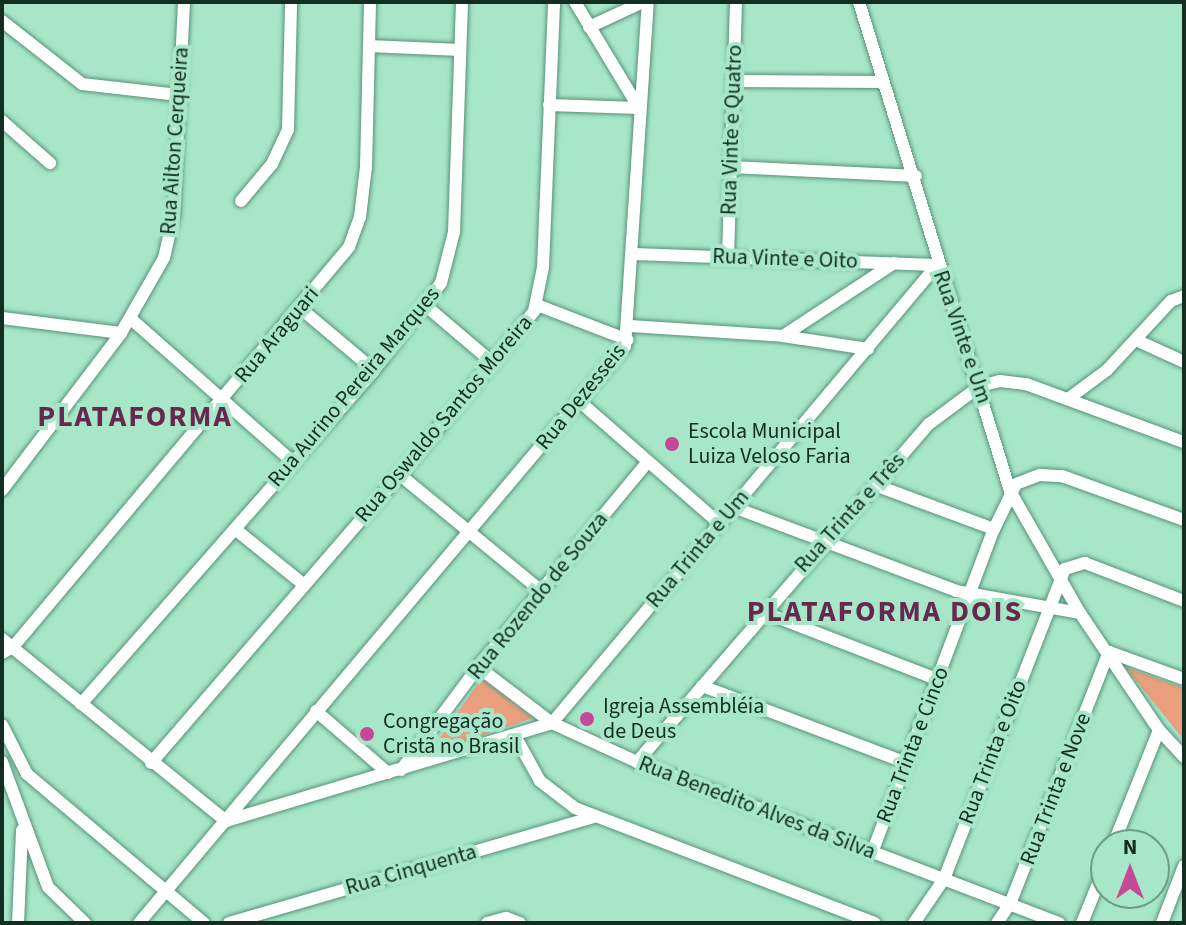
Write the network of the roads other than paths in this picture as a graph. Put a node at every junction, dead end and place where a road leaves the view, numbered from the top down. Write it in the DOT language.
graph roads {
  1 [pos="184,2"];
  2 [pos="291,2"];
  3 [pos="370,2"];
  4 [pos="462,2"];
  5 [pos="554,2"];
  6 [pos="575,2"];
  7 [pos="646,2"];
  8 [pos="736,2"];
  9 [pos="859,2"];
  10 [pos="2,21"];
  11 [pos="589,27"];
  12 [pos="369,46"];
  13 [pos="460,50"];
  14 [pos="734,81"];
  15 [pos="883,82"];
  16 [pos="178,95"];
  17 [pos="549,105"];
  18 [pos="639,108"];
  19 [pos="2,121"];
  20 [pos="50,163"];
  21 [pos="732,167"];
  22 [pos="916,176"];
  23 [pos="241,201"];
  24 [pos="633,254"];
  25 [pos="728,257"];
  26 [pos="894,263"];
  27 [pos="937,265"];
  28 [pos="1180,297"];
  29 [pos="537,305"];
  30 [pos="426,306"];
  31 [pos="300,308"];
  32 [pos="2,318"];
  33 [pos="130,318"];
  34 [pos="630,326"];
  35 [pos="121,333"];
  36 [pos="783,336"];
  37 [pos="628,340"];
  38 [pos="1136,340"];
  39 [pos="868,349"];
  40 [pos="1184,362"];
  41 [pos="493,363"];
  42 [pos="374,370"];
  43 [pos="980,386"];
  44 [pos="1068,399"];
  45 [pos="223,400"];
  46 [pos="579,401"];
  47 [pos="1184,442"];
  48 [pos="293,462"];
  49 [pos="647,463"];
  50 [pos="400,475"];
  51 [pos="875,485"];
  52 [pos="2,490"];
  53 [pos="1010,491"];
  54 [pos="733,507"];
  55 [pos="1184,520"];
  56 [pos="719,523"];
  57 [pos="235,529"];
  58 [pos="994,529"];
  59 [pos="470,534"];
  60 [pos="824,541"];
  61 [pos="1062,576"];
  62 [pos="303,584"];
  63 [pos="541,591"];
  64 [pos="970,594"];
  65 [pos="1184,601"];
  66 [pos="1050,606"];
  67 [pos="763,612"];
  68 [pos="1080,613"];
  69 [pos="2,639"];
  70 [pos="8,650"];
  71 [pos="1109,652"];
  72 [pos="478,667"];
  73 [pos="1184,679"];
  74 [pos="939,680"];
  75 [pos="702,686"];
  76 [pos="81,704"];
  77 [pos="316,711"];
  78 [pos="552,723"];
  79 [pos="2,725"];
  80 [pos="1159,730"];
  81 [pos="515,736"];
  82 [pos="1184,757"];
  83 [pos="2,762"];
  84 [pos="637,762"];
  85 [pos="151,763"];
  86 [pos="907,763"];
  87 [pos="395,772"];
  88 [pos="593,817"];
  89 [pos="226,821"];
  90 [pos="22,822"];
  91 [pos="1119,829"];
  92 [pos="872,853"];
  93 [pos="1184,866"];
  94 [pos="944,879"];
  95 [pos="167,890"];
  96 [pos="1090,903"];
  97 [pos="1010,904"];
  98 [pos="18,923"];
  99 [pos="85,923"];
  100 [pos="139,923"];
  101 [pos="204,923"];
  102 [pos="229,923"];
  103 [pos="487,923"];
  104 [pos="520,923"];
  105 [pos="875,923"];
  106 [pos="914,923"];
  107 [pos="997,923"];
  108 [pos="1059,923"];
  109 [pos="1082,923"];
  110 [pos="1162,923"];
  1 -- 16 [label="street, Rua Ailton Cerqueira"];
  2 -- 23 [label="street"];
  3 -- 12 [label="street, Rua Araguari"];
  4 -- 13 [label="street, Rua Aurino Pereira Marques"];
  5 -- 17 [label="street, Rua Oswaldo Santos Moreira"];
  6 -- 11 [label="street"];
  7 -- 11 [label="street"];
  7 -- 18 [label="street, Rua Dezesseis"];
  8 -- 14 [label="street, Rua Vinte e Quatro"];
  9 -- 15 [label="street, Rua Vinte e Um"];
  10 -- 16 [label="street"];
  11 -- 18 [label="street"];
  12 -- 13 [label="street"];
  12 -- 31 [label="street, Rua Araguari"];
  13 -- 30 [label="street, Rua Aurino Pereira Marques"];
  14 -- 15 [label="street"];
  14 -- 21 [label="street, Rua Vinte e Quatro"];
  15 -- 22 [label="street, Rua Vinte e Um"];
  16 -- 33 [label="street, Rua Ailton Cerqueira"];
  17 -- 18 [label="street"];
  17 -- 29 [label="street, Rua Oswaldo Santos Moreira"];
  18 -- 24 [label="street, Rua Dezesseis"];
  19 -- 20 [label="street"];
  21 -- 22 [label="street"];
  21 -- 25 [label="street, Rua Vinte e Quatro"];
  22 -- 27 [label="street, Rua Vinte e Um"];
  24 -- 25 [label="street, Rua Vinte e Oito"];
  24 -- 34 [label="street, Rua Dezesseis"];
  25 -- 26 [label="street, Rua Vinte e Oito"];
  26 -- 27 [label="street, Rua Vinte e Oito"];
  26 -- 36 [label="street"];
  27 -- 39 [label="street, Rua Trinta e Um"];
  27 -- 43 [label="street, Rua Vinte e Um"];
  28 -- 38 [label="street"];
  29 -- 37 [label="street"];
  29 -- 41 [label="street, Rua Oswaldo Santos Moreira"];
  30 -- 41 [label="street"];
  30 -- 42 [label="street, Rua Aurino Pereira Marques"];
  31 -- 42 [label="street"];
  31 -- 45 [label="street, Rua Araguari"];
  32 -- 35 [label="street"];
  33 -- 35 [label="street, Rua Ailton Cerqueira"];
  33 -- 45 [label="street"];
  34 -- 36 [label="street"];
  34 -- 37 [label="street, Rua Dezesseis"];
  35 -- 52 [label="street, Rua Ailton Cerqueira"];
  36 -- 39 [label="street"];
  37 -- 46 [label="street, Rua Dezesseis"];
  38 -- 40 [label="street"];
  38 -- 44 [label="street"];
  39 -- 54 [label="street, Rua Trinta e Um"];
  41 -- 50 [label="street, Rua Oswaldo Santos Moreira"];
  42 -- 48 [label="street, Rua Aurino Pereira Marques"];
  43 -- 44 [label="street"];
  43 -- 51 [label="street, Rua Trinta e Três"];
  43 -- 53 [label="street, Rua Vinte e Um"];
  44 -- 47 [label="street"];
  45 -- 48 [label="street"];
  45 -- 70 [label="street, Rua Araguari"];
  46 -- 49 [label="street"];
  46 -- 59 [label="street, Rua Dezesseis"];
  48 -- 57 [label="street, Rua Aurino Pereira Marques"];
  49 -- 56 [label="street"];
  49 -- 63 [label="street, Rua Rozendo de Souza"];
  50 -- 59 [label="street"];
  50 -- 62 [label="street, Rua Oswaldo Santos Moreira"];
  51 -- 58 [label="street"];
  51 -- 60 [label="street, Rua Trinta e Três"];
  53 -- 55 [label="street"];
  53 -- 58 [label="street, Rua Trinta e Cinco"];
  53 -- 61 [label="street, Rua Vinte e Um"];
  54 -- 56 [label="street, Rua Trinta e Um"];
  54 -- 60 [label="street"];
  56 -- 78 [label="street, Rua Trinta e Um"];
  57 -- 62 [label="street"];
  57 -- 76 [label="street, Rua Aurino Pereira Marques"];
  58 -- 64 [label="street, Rua Trinta e Cinco"];
  59 -- 63 [label="street"];
  59 -- 77 [label="street, Rua Dezesseis"];
  60 -- 64 [label="street"];
  60 -- 67 [label="street, Rua Trinta e Três"];
  61 -- 65 [label="street"];
  61 -- 66 [label="street, Rua Trinta e Oito"];
  61 -- 68 [label="street, Rua Vinte e Um"];
  62 -- 85 [label="street, Rua Oswaldo Santos Moreira"];
  63 -- 72 [label="street, Rua Rozendo de Souza"];
  64 -- 66 [label="street"];
  64 -- 74 [label="street, Rua Trinta e Cinco"];
  66 -- 68 [label="street"];
  66 -- 94 [label="street, Rua Trinta e Oito"];
  67 -- 74 [label="street"];
  67 -- 75 [label="street, Rua Trinta e Três"];
  68 -- 71 [label="street, Rua Vinte e Um"];
  69 -- 70 [label="street"];
  70 -- 76 [label="street"];
  71 -- 73 [label="street"];
  71 -- 80 [label="street, Rua Vinte e Um"];
  71 -- 97 [label="street, Rua Trinta e Nove"];
  72 -- 78 [label="street, Rua Benedito Alves da Silva"];
  72 -- 87 [label="street, Rua Rozendo de Souza"];
  74 -- 86 [label="street, Rua Trinta e Cinco"];
  75 -- 84 [label="street, Rua Trinta e Três"];
  75 -- 86 [label="street"];
  76 -- 85 [label="street"];
  77 -- 87 [label="street"];
  77 -- 89 [label="street, Rua Dezesseis"];
  78 -- 81 [label="street"];
  78 -- 84 [label="street, Rua Benedito Alves da Silva"];
  79 -- 95 [label="street"];
  80 -- 82 [label="street, Rua Vinte e Um"];
  80 -- 91 [label="street"];
  81 -- 87 [label="street"];
  81 -- 88 [label="street"];
  83 -- 90 [label="street"];
  84 -- 92 [label="street, Rua Benedito Alves da Silva"];
  85 -- 89 [label="street"];
  86 -- 92 [label="street, Rua Trinta e Cinco"];
  87 -- 89 [label="street"];
  88 -- 102 [label="street, Rua Cinquenta"];
  88 -- 105 [label="street"];
  89 -- 95 [label="street, Rua Dezesseis"];
  90 -- 98 [label="street"];
  90 -- 99 [label="street"];
  92 -- 94 [label="street, Rua Benedito Alves da Silva"];
  93 -- 110 [label="street"];
  94 -- 97 [label="street, Rua Benedito Alves da Silva"];
  94 -- 106 [label="street, Rua Trinta e Oito"];
  95 -- 100 [label="street, Rua Dezesseis"];
  95 -- 101 [label="street"];
  96 -- 109 [label="street"];
  97 -- 107 [label="street, Rua Trinta e Nove"];
  97 -- 108 [label="street, Rua Benedito Alves da Silva"];
  103 -- 104 [label="street"];
}
